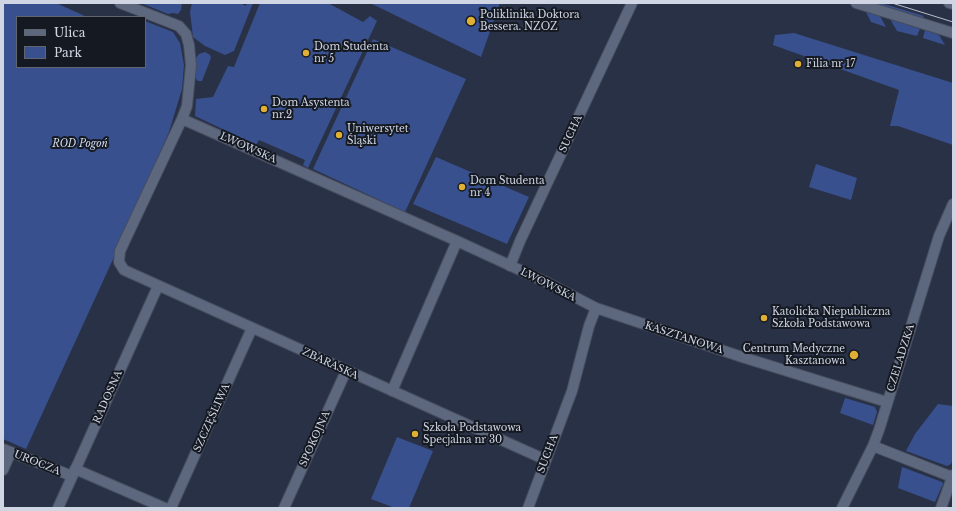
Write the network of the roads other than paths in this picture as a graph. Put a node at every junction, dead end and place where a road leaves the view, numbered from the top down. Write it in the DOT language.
graph roads {
  1 [pos="120,3"];
  2 [pos="632,3"];
  3 [pos="856,3"];
  4 [pos="949,3"];
  5 [pos="953,4"];
  6 [pos="953,33"];
  7 [pos="182,119"];
  8 [pos="953,204"];
  9 [pos="457,241"];
  10 [pos="510,266"];
  11 [pos="158,286"];
  12 [pos="596,308"];
  13 [pos="252,328"];
  14 [pos="346,371"];
  15 [pos="392,391"];
  16 [pos="888,402"];
  17 [pos="872,446"];
  18 [pos="7,450"];
  19 [pos="546,460"];
  20 [pos="3,470"];
  21 [pos="74,473"];
  22 [pos="953,476"];
  23 [pos="58,508"];
  24 [pos="165,508"];
  25 [pos="171,508"];
  26 [pos="284,508"];
  27 [pos="528,508"];
  28 [pos="842,508"];
  29 [pos="942,508"];
  1 -- 7 [label="street"];
  2 -- 10 [label="street, SUCHA"];
  3 -- 6 [label="street"];
  4 -- 5 [label="street"];
  7 -- 9 [label="street, LWOWSKA"];
  7 -- 11 [label="street, ZBARASKA"];
  8 -- 16 [label="street, CZELADZKA"];
  9 -- 10 [label="street, LWOWSKA"];
  9 -- 15 [label="street"];
  10 -- 12 [label="street, LWOWSKA"];
  11 -- 13 [label="street, ZBARASKA"];
  11 -- 21 [label="street, RADOSNA"];
  12 -- 16 [label="street, KASZTANOWA"];
  12 -- 19 [label="street, SUCHA"];
  13 -- 14 [label="street, ZBARASKA"];
  13 -- 25 [label="street, SZCZĘŚLIWA"];
  14 -- 15 [label="street, ZBARASKA"];
  14 -- 26 [label="street, SPOKOJNA"];
  15 -- 19 [label="street, ZBARASKA"];
  16 -- 17 [label="street, CZELADZKA"];
  17 -- 22 [label="street"];
  17 -- 28 [label="street, CZELADZKA"];
  18 -- 20 [label="street"];
  18 -- 21 [label="street, UROCZA"];
  19 -- 27 [label="street, SUCHA"];
  21 -- 23 [label="street, RADOSNA"];
  21 -- 24 [label="street, UROCZA"];
  22 -- 29 [label="street"];
}
